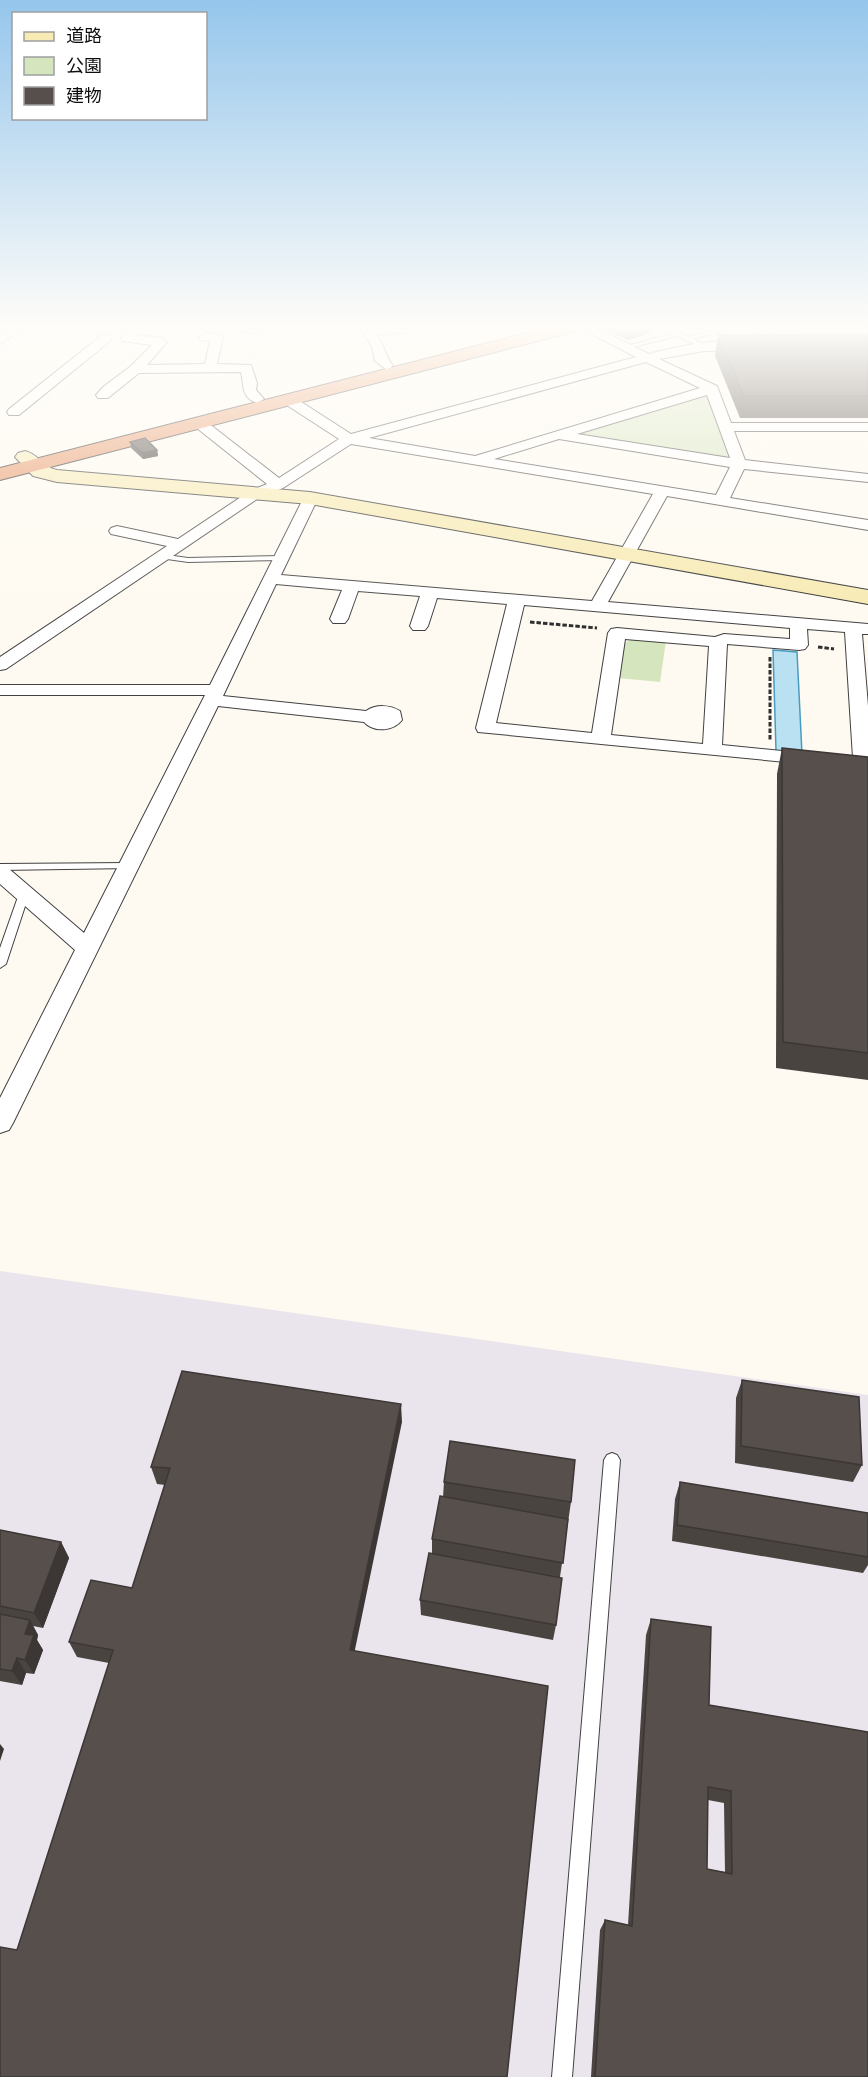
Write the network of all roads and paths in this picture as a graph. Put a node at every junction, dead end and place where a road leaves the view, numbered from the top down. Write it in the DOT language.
graph roads {
  1 [pos="161,425"];
  2 [pos="185,425"];
  3 [pos="202,425"];
  4 [pos="327,425"];
  5 [pos="400,425"];
  6 [pos="593,425"];
  7 [pos="725,425"];
  8 [pos="868,427"];
  9 [pos="728,432"];
  10 [pos="559,435"];
  11 [pos="868,436"];
  12 [pos="349,439"];
  13 [pos="475,460"];
  14 [pos="28,461"];
  15 [pos="0,463"];
  16 [pos="739,464"];
  17 [pos="0,474"];
  18 [pos="868,478"];
  19 [pos="278,485"];
  20 [pos="662,492"];
  21 [pos="255,494"];
  22 [pos="310,498"];
  23 [pos="722,501"];
  24 [pos="868,525"];
  25 [pos="117,531"];
  26 [pos="180,544"];
  27 [pos="627,553"];
  28 [pos="163,556"];
  29 [pos="282,558"];
  30 [pos="272,579"];
  31 [pos="352,585"];
  32 [pos="430,592"];
  33 [pos="868,597"];
  34 [pos="517,599"];
  35 [pos="597,606"];
  36 [pos="660,611"];
  37 [pos="339,619"];
  38 [pos="512,620"];
  39 [pos="798,623"];
  40 [pos="418,626"];
  41 [pos="861,628"];
  42 [pos="617,633"];
  43 [pos="657,636"];
  44 [pos="718,642"];
  45 [pos="771,643"];
  46 [pos="799,645"];
  47 [pos="855,651"];
  48 [pos="0,665"];
  49 [pos="0,690"];
  50 [pos="215,695"];
  51 [pos="370,717"];
  52 [pos="601,739"];
  53 [pos="712,750"];
  54 [pos="770,756"];
  55 [pos="128,866"];
  56 [pos="0,867"];
  57 [pos="0,873"];
  58 [pos="24,894"];
  59 [pos="87,948"];
  60 [pos="0,964"];
  61 [pos="6,1098"];
  62 [pos="0,1124"];
  63 [pos="612,1460"];
  64 [pos="562,2077"];
  1 -- 14 [label="highway"];
  2 -- 14 [label="highway"];
  3 -- 19 [label="street"];
  4 -- 12 [label="street"];
  5 -- 12 [label="street"];
  6 -- 10 [label="street"];
  7 -- 9 [label="street"];
  8 -- 9 [label="street"];
  9 -- 11 [label="street"];
  9 -- 16 [label="street"];
  10 -- 13 [label="street"];
  10 -- 16 [label="street"];
  12 -- 13 [label="street"];
  12 -- 19 [label="street"];
  13 -- 20 [label="street"];
  14 -- 15 [label="highway"];
  14 -- 17 [label="highway"];
  14 -- 21 [label="street"];
  16 -- 18 [label="street"];
  16 -- 23 [label="street"];
  19 -- 21 [label="street"];
  20 -- 23 [label="street"];
  20 -- 27 [label="street"];
  21 -- 22 [label="street"];
  21 -- 26 [label="street"];
  22 -- 27 [label="street"];
  22 -- 29 [label="street"];
  23 -- 24 [label="street"];
  25 -- 26 [label="street"];
  26 -- 28 [label="street"];
  27 -- 33 [label="street"];
  27 -- 35 [label="street"];
  28 -- 29 [label="lane"];
  28 -- 48 [label="street"];
  29 -- 30 [label="street"];
  30 -- 31 [label="street"];
  30 -- 50 [label="street"];
  31 -- 32 [label="street"];
  31 -- 37 [label="street"];
  32 -- 34 [label="street"];
  32 -- 40 [label="street"];
  34 -- 35 [label="street"];
  34 -- 38 [label="street"];
  35 -- 36 [label="street"];
  36 -- 39 [label="street"];
  36 -- 43 [label="street"];
  38 -- 42 [label="path"];
  38 -- 52 [label="street"];
  39 -- 41 [label="street"];
  39 -- 46 [label="street"];
  41 -- 47 [label="street"];
  42 -- 43 [label="street"];
  42 -- 52 [label="street"];
  43 -- 44 [label="street"];
  44 -- 45 [label="street"];
  44 -- 53 [label="street"];
  45 -- 46 [label="street"];
  45 -- 54 [label="path"];
  46 -- 47 [label="path"];
  47 -- 54 [label="street"];
  49 -- 50 [label="street"];
  50 -- 51 [label="street"];
  50 -- 55 [label="street"];
  52 -- 53 [label="street"];
  53 -- 54 [label="street"];
  55 -- 56 [label="lane"];
  55 -- 59 [label="street"];
  57 -- 58 [label="street"];
  58 -- 59 [label="street"];
  58 -- 60 [label="lane"];
  59 -- 61 [label="street"];
  61 -- 62 [label="street"];
  63 -- 64 [label="lane"];
}
